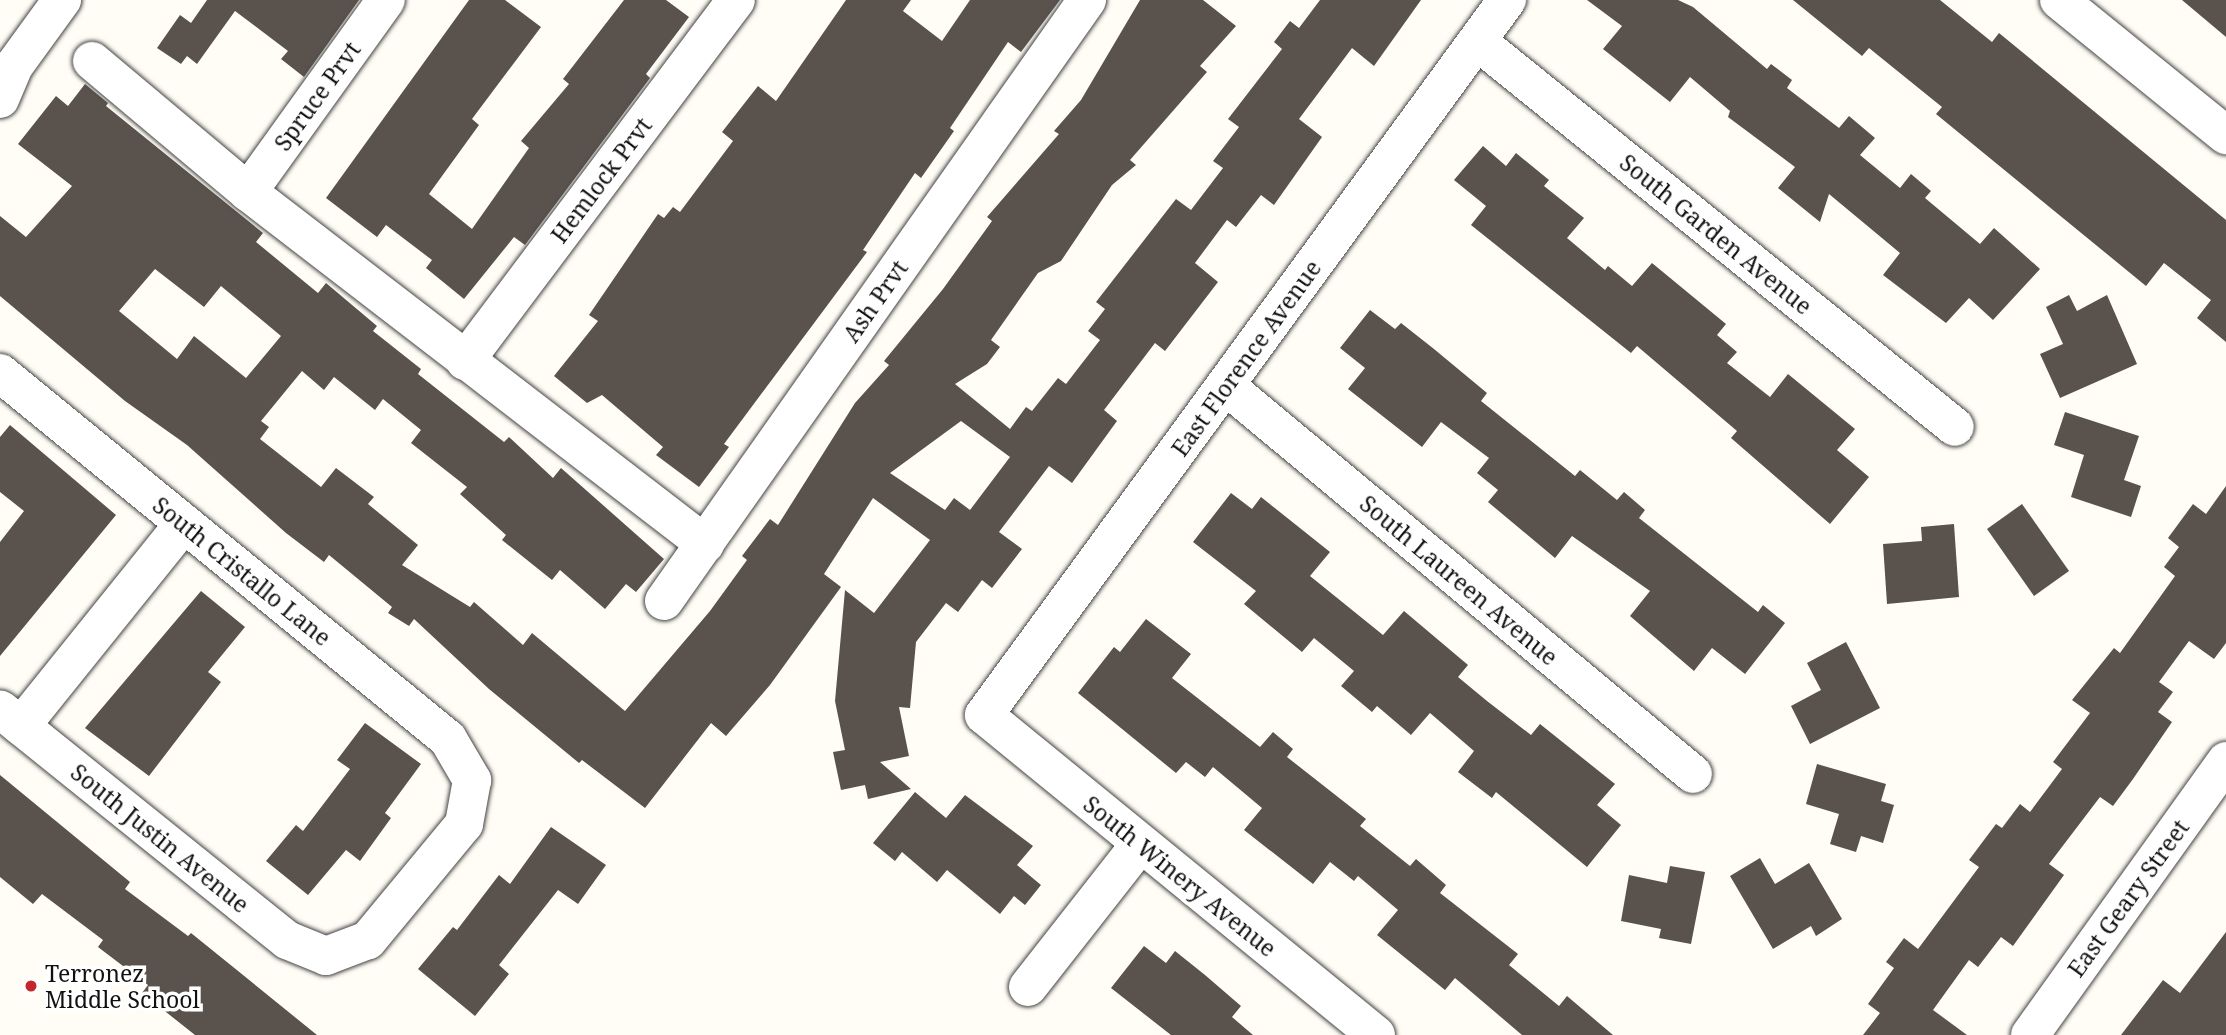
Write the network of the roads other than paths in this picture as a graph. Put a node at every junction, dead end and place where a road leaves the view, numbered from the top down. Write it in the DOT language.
graph roads {
  1 [pos="62,0"];
  2 [pos="386,0"];
  3 [pos="736,0"];
  4 [pos="1087,0"];
  5 [pos="1507,0"];
  6 [pos="2059,0"];
  7 [pos="1477,41"];
  8 [pos="92,61"];
  9 [pos="5,73"];
  10 [pos="2226,135"];
  11 [pos="248,192"];
  12 [pos="465,361"];
  13 [pos="0,373"];
  14 [pos="1226,386"];
  15 [pos="1955,428"];
  16 [pos="184,523"];
  17 [pos="705,544"];
  18 [pos="664,601"];
  19 [pos="984,715"];
  20 [pos="10,718"];
  21 [pos="2226,761"];
  22 [pos="1693,774"];
  23 [pos="1140,844"];
  24 [pos="326,956"];
  25 [pos="1028,987"];
  26 [pos="1376,1035"];
  27 [pos="2031,1035"];
  1 -- 9 [label="street"];
  2 -- 11 [label="street, Spruce Prvt"];
  3 -- 12 [label="street, Hemlock Prvt"];
  4 -- 17 [label="street, Ash Prvt"];
  5 -- 7 [label="street, East Florence Avenue"];
  6 -- 10 [label="street"];
  7 -- 14 [label="street, East Florence Avenue"];
  7 -- 15 [label="street, South Garden Avenue"];
  8 -- 11 [label="street"];
  11 -- 12 [label="street"];
  12 -- 17 [label="street"];
  13 -- 16 [label="street, South Cristallo Lane"];
  14 -- 19 [label="street, East Florence Avenue"];
  14 -- 22 [label="street, South Laureen Avenue"];
  16 -- 20 [label="street"];
  16 -- 24 [label="street, South Cristallo Lane"];
  17 -- 18 [label="street, Ash Prvt"];
  19 -- 23 [label="street, South Winery Avenue"];
  20 -- 24 [label="street, South Justin Avenue"];
  21 -- 27 [label="street, East Geary Street"];
  23 -- 25 [label="street"];
  23 -- 26 [label="street, South Winery Avenue"];
}
